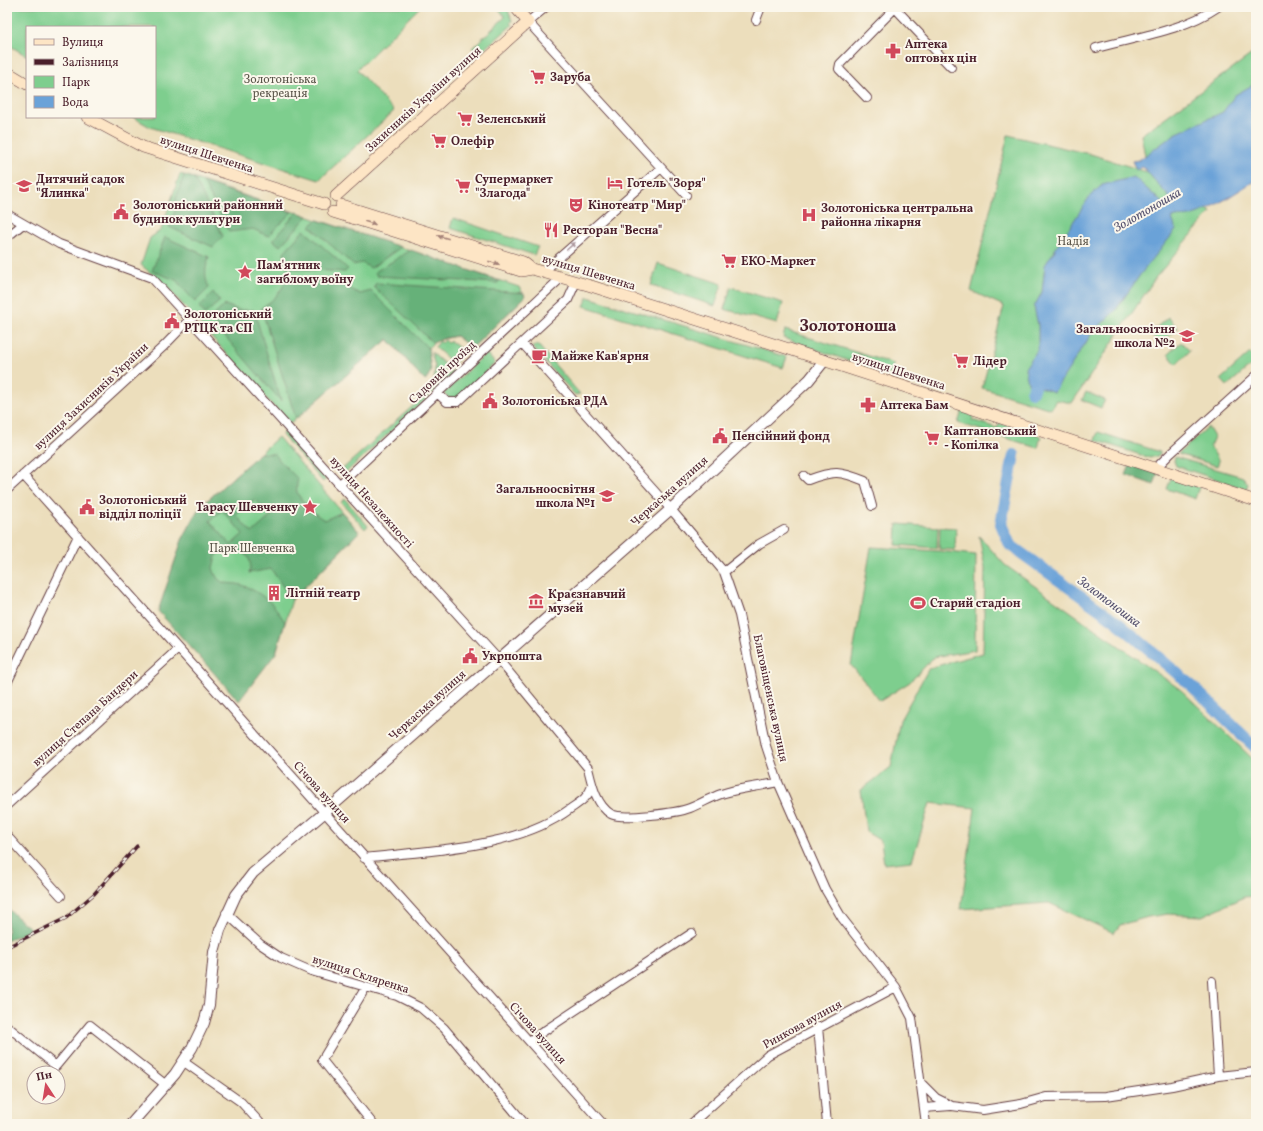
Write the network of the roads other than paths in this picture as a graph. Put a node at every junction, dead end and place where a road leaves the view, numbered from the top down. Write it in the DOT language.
graph roads {
  1 [pos="515,7"];
  2 [pos="546,7"];
  3 [pos="761,7"];
  4 [pos="895,7"];
  5 [pos="1218,7"];
  6 [pos="756,20"];
  7 [pos="528,22"];
  8 [pos="1096,48"];
  9 [pos="951,67"];
  10 [pos="7,72"];
  11 [pos="26,83"];
  12 [pos="867,98"];
  13 [pos="89,118"];
  14 [pos="661,168"];
  15 [pos="686,195"];
  16 [pos="324,204"];
  17 [pos="336,204"];
  18 [pos="7,214"];
  19 [pos="23,224"];
  20 [pos="7,237"];
  21 [pos="537,270"];
  22 [pos="561,278"];
  23 [pos="576,282"];
  24 [pos="190,319"];
  25 [pos="522,343"];
  26 [pos="824,360"];
  27 [pos="1255,379"];
  28 [pos="437,393"];
  29 [pos="1156,468"];
  30 [pos="23,475"];
  31 [pos="804,476"];
  32 [pos="339,485"];
  33 [pos="7,490"];
  34 [pos="1256,501"];
  35 [pos="872,506"];
  36 [pos="671,509"];
  37 [pos="784,530"];
  38 [pos="78,536"];
  39 [pos="724,572"];
  40 [pos="178,649"];
  41 [pos="498,659"];
  42 [pos="7,683"];
  43 [pos="778,782"];
  44 [pos="592,786"];
  45 [pos="7,805"];
  46 [pos="324,813"];
  47 [pos="7,836"];
  48 [pos="364,858"];
  49 [pos="62,896"];
  50 [pos="226,913"];
  51 [pos="692,933"];
  52 [pos="1212,981"];
  53 [pos="366,987"];
  54 [pos="896,987"];
  55 [pos="7,1026"];
  56 [pos="818,1027"];
  57 [pos="529,1041"];
  58 [pos="184,1062"];
  59 [pos="1256,1072"];
  60 [pos="1218,1076"];
  61 [pos="920,1082"];
  62 [pos="166,1085"];
  63 [pos="952,1106"];
  64 [pos="924,1108"];
  65 [pos="134,1123"];
  66 [pos="261,1124"];
  67 [pos="373,1124"];
  68 [pos="525,1124"];
  69 [pos="603,1124"];
  70 [pos="691,1124"];
  71 [pos="827,1124"];
  72 [pos="926,1124"];
  1 -- 7 [label="main road"];
  2 -- 7 [label="street"];
  3 -- 6 [label="street"];
  4 -- 9 [label="street"];
  4 -- 12 [label="street"];
  5 -- 8 [label="street"];
  7 -- 14 [label="street"];
  7 -- 17 [label="main road, Захисників України вулиця"];
  10 -- 11 [label="main road"];
  13 -- 16 [label="main road, вулиця Шевченка"];
  14 -- 15 [label="street"];
  21 -- 14 [label="street, one-way"];
  16 -- 17 [label="main road, Захисників України вулиця"];
  17 -- 21 [label="main road, вулиця Шевченка"];
  18 -- 19 [label="street, вулиця Незалежності"];
  19 -- 20 [label="street"];
  19 -- 24 [label="street, вулиця Незалежності"];
  21 -- 22 [label="main road, вулиця Шевченка"];
  22 -- 23 [label="main road, вулиця Шевченка"];
  22 -- 28 [label="street, Садовий проїзд"];
  23 -- 25 [label="street"];
  23 -- 26 [label="main road, вулиця Шевченка"];
  24 -- 30 [label="street, вулиця Захисників України"];
  24 -- 32 [label="street, вулиця Незалежності"];
  25 -- 28 [label="street"];
  25 -- 36 [label="street, Благовіщенська вулиця"];
  26 -- 29 [label="main road, вулиця Шевченка"];
  26 -- 36 [label="street, Черкаська вулиця"];
  27 -- 29 [label="street"];
  28 -- 32 [label="street, Садовий проїзд"];
  29 -- 34 [label="main road, вулиця Шевченка"];
  30 -- 33 [label="street, вулиця Захисників України"];
  30 -- 38 [label="street, Січова вулиця"];
  31 -- 35 [label="street"];
  32 -- 41 [label="street, вулиця Незалежності"];
  36 -- 39 [label="street, Благовіщенська вулиця"];
  36 -- 41 [label="street, Черкаська вулиця"];
  37 -- 39 [label="street"];
  38 -- 40 [label="street, Січова вулиця"];
  38 -- 42 [label="street"];
  39 -- 43 [label="street, Благовіщенська вулиця"];
  40 -- 45 [label="street, вулиця Степана Бандери"];
  40 -- 46 [label="street, Січова вулиця"];
  41 -- 44 [label="street, вулиця Незалежності"];
  41 -- 46 [label="street, Черкаська вулиця"];
  43 -- 44 [label="street, вулиця Незалежності"];
  43 -- 54 [label="street, Благовіщенська вулиця"];
  44 -- 48 [label="street"];
  46 -- 48 [label="street, Січова вулиця"];
  46 -- 50 [label="street, Черкаська вулиця"];
  47 -- 49 [label="street"];
  48 -- 57 [label="street, Січова вулиця"];
  50 -- 53 [label="street, вулиця Скляренка"];
  50 -- 58 [label="street, Черкаська вулиця"];
  51 -- 57 [label="street"];
  52 -- 60 [label="street"];
  53 -- 67 [label="street"];
  53 -- 68 [label="street, вулиця Скляренка"];
  54 -- 56 [label="street, Ринкова вулиця"];
  54 -- 61 [label="street, Благовіщенська вулиця"];
  55 -- 62 [label="street"];
  56 -- 70 [label="street, Ринкова вулиця"];
  56 -- 71 [label="street"];
  57 -- 69 [label="street, Січова вулиця"];
  58 -- 62 [label="street, Черкаська вулиця"];
  58 -- 66 [label="street"];
  59 -- 60 [label="street"];
  60 -- 63 [label="street"];
  61 -- 63 [label="street"];
  61 -- 64 [label="street, Благовіщенська вулиця"];
  62 -- 65 [label="street, Черкаська вулиця"];
  63 -- 64 [label="street"];
  64 -- 72 [label="street, Благовіщенська вулиця"];
}
